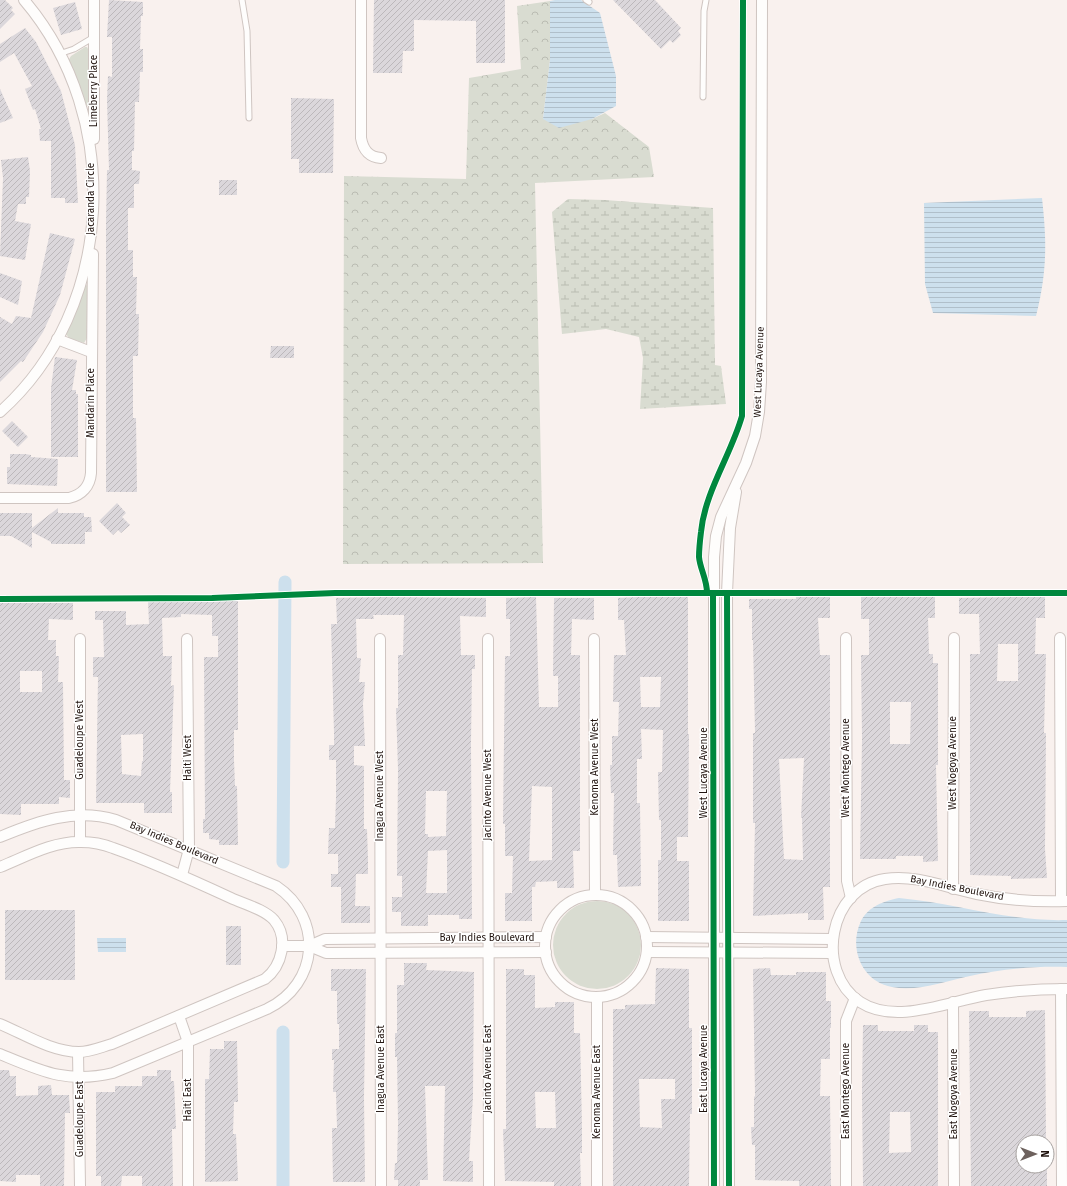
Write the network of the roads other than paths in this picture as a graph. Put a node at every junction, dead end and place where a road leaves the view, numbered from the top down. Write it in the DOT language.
graph roads {
  1 [pos="24,0"];
  2 [pos="94,0"];
  3 [pos="242,0"];
  4 [pos="361,0"];
  5 [pos="706,0"];
  6 [pos="762,0"];
  7 [pos="94,37"];
  8 [pos="59,54"];
  9 [pos="703,96"];
  10 [pos="248,118"];
  11 [pos="380,158"];
  12 [pos="94,181"];
  13 [pos="93,228"];
  14 [pos="57,339"];
  15 [pos="91,352"];
  16 [pos="1,410"];
  17 [pos="738,478"];
  18 [pos="0,498"];
  19 [pos="713,577"];
  20 [pos="728,577"];
  21 [pos="846,638"];
  22 [pos="954,638"];
  23 [pos="1060,638"];
  24 [pos="80,639"];
  25 [pos="188,639"];
  26 [pos="380,639"];
  27 [pos="488,639"];
  28 [pos="594,639"];
  29 [pos="728,700"];
  30 [pos="713,701"];
  31 [pos="80,815"];
  32 [pos="714,822"];
  33 [pos="728,822"];
  34 [pos="0,837"];
  35 [pos="80,842"];
  36 [pos="189,849"];
  37 [pos="0,867"];
  38 [pos="182,875"];
  39 [pos="953,889"];
  40 [pos="595,895"];
  41 [pos="851,898"];
  42 [pos="1064,901"];
  43 [pos="546,937"];
  44 [pos="646,937"];
  45 [pos="381,938"];
  46 [pos="488,938"];
  47 [pos="714,939"];
  48 [pos="728,939"];
  49 [pos="832,939"];
  50 [pos="282,946"];
  51 [pos="309,946"];
  52 [pos="488,952"];
  53 [pos="546,952"];
  54 [pos="647,952"];
  55 [pos="832,952"];
  56 [pos="380,953"];
  57 [pos="714,953"];
  58 [pos="728,953"];
  59 [pos="1064,989"];
  60 [pos="597,998"];
  61 [pos="855,998"];
  62 [pos="954,1002"];
  63 [pos="179,1016"];
  64 [pos="0,1024"];
  65 [pos="188,1042"];
  66 [pos="714,1045"];
  67 [pos="728,1045"];
  68 [pos="78,1052"];
  69 [pos="0,1054"];
  70 [pos="79,1078"];
  71 [pos="714,1144"];
  72 [pos="728,1144"];
  73 [pos="80,1186"];
  74 [pos="188,1186"];
  75 [pos="381,1186"];
  76 [pos="488,1186"];
  77 [pos="596,1186"];
  78 [pos="714,1186"];
  79 [pos="729,1186"];
  80 [pos="846,1186"];
  81 [pos="954,1186"];
  82 [pos="1062,1186"];
  1 -- 8 [label="street, Jacaranda Circle"];
  2 -- 7 [label="street, Limeberry Place"];
  3 -- 10 [label="lane"];
  4 -- 11 [label="street"];
  5 -- 9 [label="lane"];
  6 -- 17 [label="street, West Lucaya Avenue"];
  7 -- 8 [label="lane"];
  7 -- 12 [label="street, Limeberry Place"];
  8 -- 12 [label="street, Jacaranda Circle"];
  12 -- 13 [label="street, Jacaranda Circle"];
  13 -- 14 [label="street, Jacaranda Circle"];
  13 -- 15 [label="street, Mandarin Place"];
  14 -- 15 [label="street"];
  14 -- 16 [label="street, Jacaranda Circle"];
  15 -- 18 [label="street, Mandarin Place"];
  17 -- 19 [label="street, West Lucaya Avenue"];
  17 -- 20 [label="street"];
  19 -- 20 [label="street"];
  19 -- 30 [label="street, West Lucaya Avenue"];
  20 -- 29 [label="street"];
  21 -- 41 [label="street, West Montego Avenue"];
  22 -- 39 [label="street, West Nogoya Avenue"];
  23 -- 42 [label="street"];
  24 -- 31 [label="street, Guadeloupe West"];
  25 -- 36 [label="street, Haiti West"];
  26 -- 45 [label="street, Inagua Avenue West"];
  27 -- 46 [label="street, Jacinto Avenue West"];
  28 -- 40 [label="street, Kenoma Avenue West"];
  29 -- 30 [label="street"];
  29 -- 33 [label="street"];
  30 -- 32 [label="street, West Lucaya Avenue"];
  31 -- 34 [label="street, Bay Indies Boulevard"];
  31 -- 35 [label="street, Guadeloupe West"];
  31 -- 36 [label="street, Bay Indies Boulevard"];
  32 -- 33 [label="street"];
  32 -- 47 [label="street, West Lucaya Avenue"];
  33 -- 48 [label="street"];
  35 -- 37 [label="street"];
  35 -- 38 [label="street"];
  36 -- 38 [label="street, Haiti West"];
  36 -- 51 [label="street, Bay Indies Boulevard"];
  38 -- 50 [label="street"];
  39 -- 41 [label="street, Bay Indies Boulevard"];
  39 -- 42 [label="street, Bay Indies Boulevard"];
  40 -- 43 [label="street, Bay Indies Boulevard"];
  40 -- 44 [label="street, Bay Indies Boulevard"];
  41 -- 49 [label="street, Bay Indies Boulevard"];
  43 -- 46 [label="street, Bay Indies Boulevard"];
  43 -- 53 [label="street, Bay Indies Boulevard"];
  44 -- 47 [label="street"];
  44 -- 54 [label="street, Bay Indies Boulevard"];
  45 -- 46 [label="street, Bay Indies Boulevard"];
  45 -- 51 [label="street, Bay Indies Boulevard"];
  45 -- 56 [label="street, Inagua Avenue West"];
  46 -- 52 [label="street, Jacinto Avenue West"];
  47 -- 48 [label="street"];
  47 -- 57 [label="street, West Lucaya Avenue"];
  48 -- 49 [label="street"];
  48 -- 58 [label="street"];
  49 -- 55 [label="street, Bay Indies Boulevard"];
  50 -- 51 [label="street, Bay Indies Boulevard"];
  50 -- 63 [label="street"];
  51 -- 56 [label="street, Bay Indies Boulevard"];
  51 -- 65 [label="street, Bay Indies Boulevard"];
  52 -- 53 [label="street, Bay Indies Boulevard"];
  52 -- 56 [label="street, Bay Indies Boulevard"];
  52 -- 76 [label="street, Jacinto Avenue East"];
  53 -- 60 [label="street, Bay Indies Boulevard"];
  54 -- 57 [label="street"];
  54 -- 60 [label="street, Bay Indies Boulevard"];
  55 -- 58 [label="street"];
  55 -- 61 [label="street, Bay Indies Boulevard"];
  56 -- 75 [label="street, Inagua Avenue East"];
  57 -- 58 [label="street"];
  57 -- 66 [label="street, East Lucaya Avenue"];
  58 -- 67 [label="street"];
  59 -- 62 [label="street, Bay Indies Boulevard"];
  59 -- 82 [label="street"];
  60 -- 77 [label="street, Kenoma Avenue East"];
  61 -- 62 [label="street, Bay Indies Boulevard"];
  61 -- 80 [label="street, East Montego Avenue"];
  62 -- 81 [label="street, East Nogoya Avenue"];
  63 -- 65 [label="street, Haiti East"];
  63 -- 68 [label="street"];
  64 -- 68 [label="street"];
  65 -- 70 [label="street, Bay Indies Boulevard"];
  65 -- 74 [label="street, Haiti East"];
  66 -- 67 [label="street"];
  66 -- 71 [label="street, East Lucaya Avenue"];
  67 -- 72 [label="street"];
  68 -- 70 [label="street, Guadeloupe East"];
  69 -- 70 [label="street, Bay Indies Boulevard"];
  70 -- 73 [label="street, Guadeloupe East"];
  71 -- 72 [label="street"];
  71 -- 78 [label="street, East Lucaya Avenue"];
  72 -- 79 [label="street"];
}
